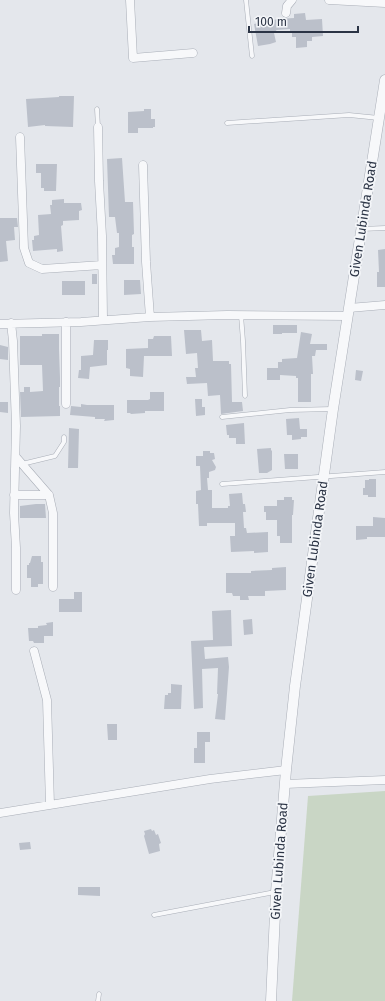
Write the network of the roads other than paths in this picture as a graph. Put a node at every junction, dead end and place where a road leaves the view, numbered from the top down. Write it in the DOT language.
graph roads {
  1 [pos="130,0"];
  2 [pos="246,0"];
  3 [pos="292,0"];
  4 [pos="329,0"];
  5 [pos="385,3"];
  6 [pos="286,13"];
  7 [pos="193,53"];
  8 [pos="252,56"];
  9 [pos="385,80"];
  10 [pos="97,110"];
  11 [pos="380,118"];
  12 [pos="227,123"];
  13 [pos="98,127"];
  14 [pos="20,137"];
  15 [pos="143,165"];
  16 [pos="385,228"];
  17 [pos="362,229"];
  18 [pos="102,265"];
  19 [pos="385,306"];
  20 [pos="348,312"];
  21 [pos="240,315"];
  22 [pos="150,317"];
  23 [pos="103,319"];
  24 [pos="66,322"];
  25 [pos="11,323"];
  26 [pos="0,324"];
  27 [pos="244,396"];
  28 [pos="66,404"];
  29 [pos="333,409"];
  30 [pos="222,417"];
  31 [pos="64,436"];
  32 [pos="16,457"];
  33 [pos="22,464"];
  34 [pos="385,472"];
  35 [pos="324,476"];
  36 [pos="222,484"];
  37 [pos="14,495"];
  38 [pos="49,495"];
  39 [pos="54,587"];
  40 [pos="16,590"];
  41 [pos="34,650"];
  42 [pos="286,770"];
  43 [pos="385,780"];
  44 [pos="285,784"];
  45 [pos="50,805"];
  46 [pos="0,813"];
  47 [pos="276,892"];
  48 [pos="154,915"];
  49 [pos="99,994"];
  50 [pos="98,1001"];
  51 [pos="271,1001"];
  1 -- 7 [label="street"];
  2 -- 8 [label="lane"];
  3 -- 6 [label="street"];
  4 -- 5 [label="street"];
  9 -- 11 [label="street, Given Lubinda Road"];
  10 -- 13 [label="lane"];
  11 -- 12 [label="lane"];
  11 -- 17 [label="street, Given Lubinda Road"];
  13 -- 18 [label="street"];
  14 -- 18 [label="street"];
  15 -- 22 [label="street"];
  16 -- 17 [label="lane"];
  17 -- 20 [label="street, Given Lubinda Road"];
  18 -- 23 [label="street"];
  19 -- 20 [label="street"];
  20 -- 21 [label="street"];
  20 -- 29 [label="street, Given Lubinda Road"];
  21 -- 22 [label="street"];
  21 -- 27 [label="lane"];
  22 -- 23 [label="street"];
  23 -- 24 [label="street"];
  24 -- 25 [label="street"];
  24 -- 28 [label="street"];
  25 -- 26 [label="street"];
  25 -- 32 [label="street"];
  29 -- 30 [label="lane"];
  29 -- 35 [label="street, Given Lubinda Road"];
  31 -- 33 [label="lane"];
  32 -- 33 [label="street"];
  32 -- 37 [label="street"];
  33 -- 38 [label="street"];
  34 -- 35 [label="lane"];
  35 -- 36 [label="lane"];
  35 -- 42 [label="street, Given Lubinda Road"];
  37 -- 38 [label="street"];
  37 -- 40 [label="street"];
  38 -- 39 [label="street"];
  41 -- 45 [label="street"];
  42 -- 44 [label="street, Given Lubinda Road"];
  42 -- 45 [label="street"];
  43 -- 44 [label="street"];
  44 -- 47 [label="street, Given Lubinda Road"];
  45 -- 46 [label="street"];
  47 -- 48 [label="lane"];
  47 -- 51 [label="street, Given Lubinda Road"];
  49 -- 50 [label="lane"];
}
